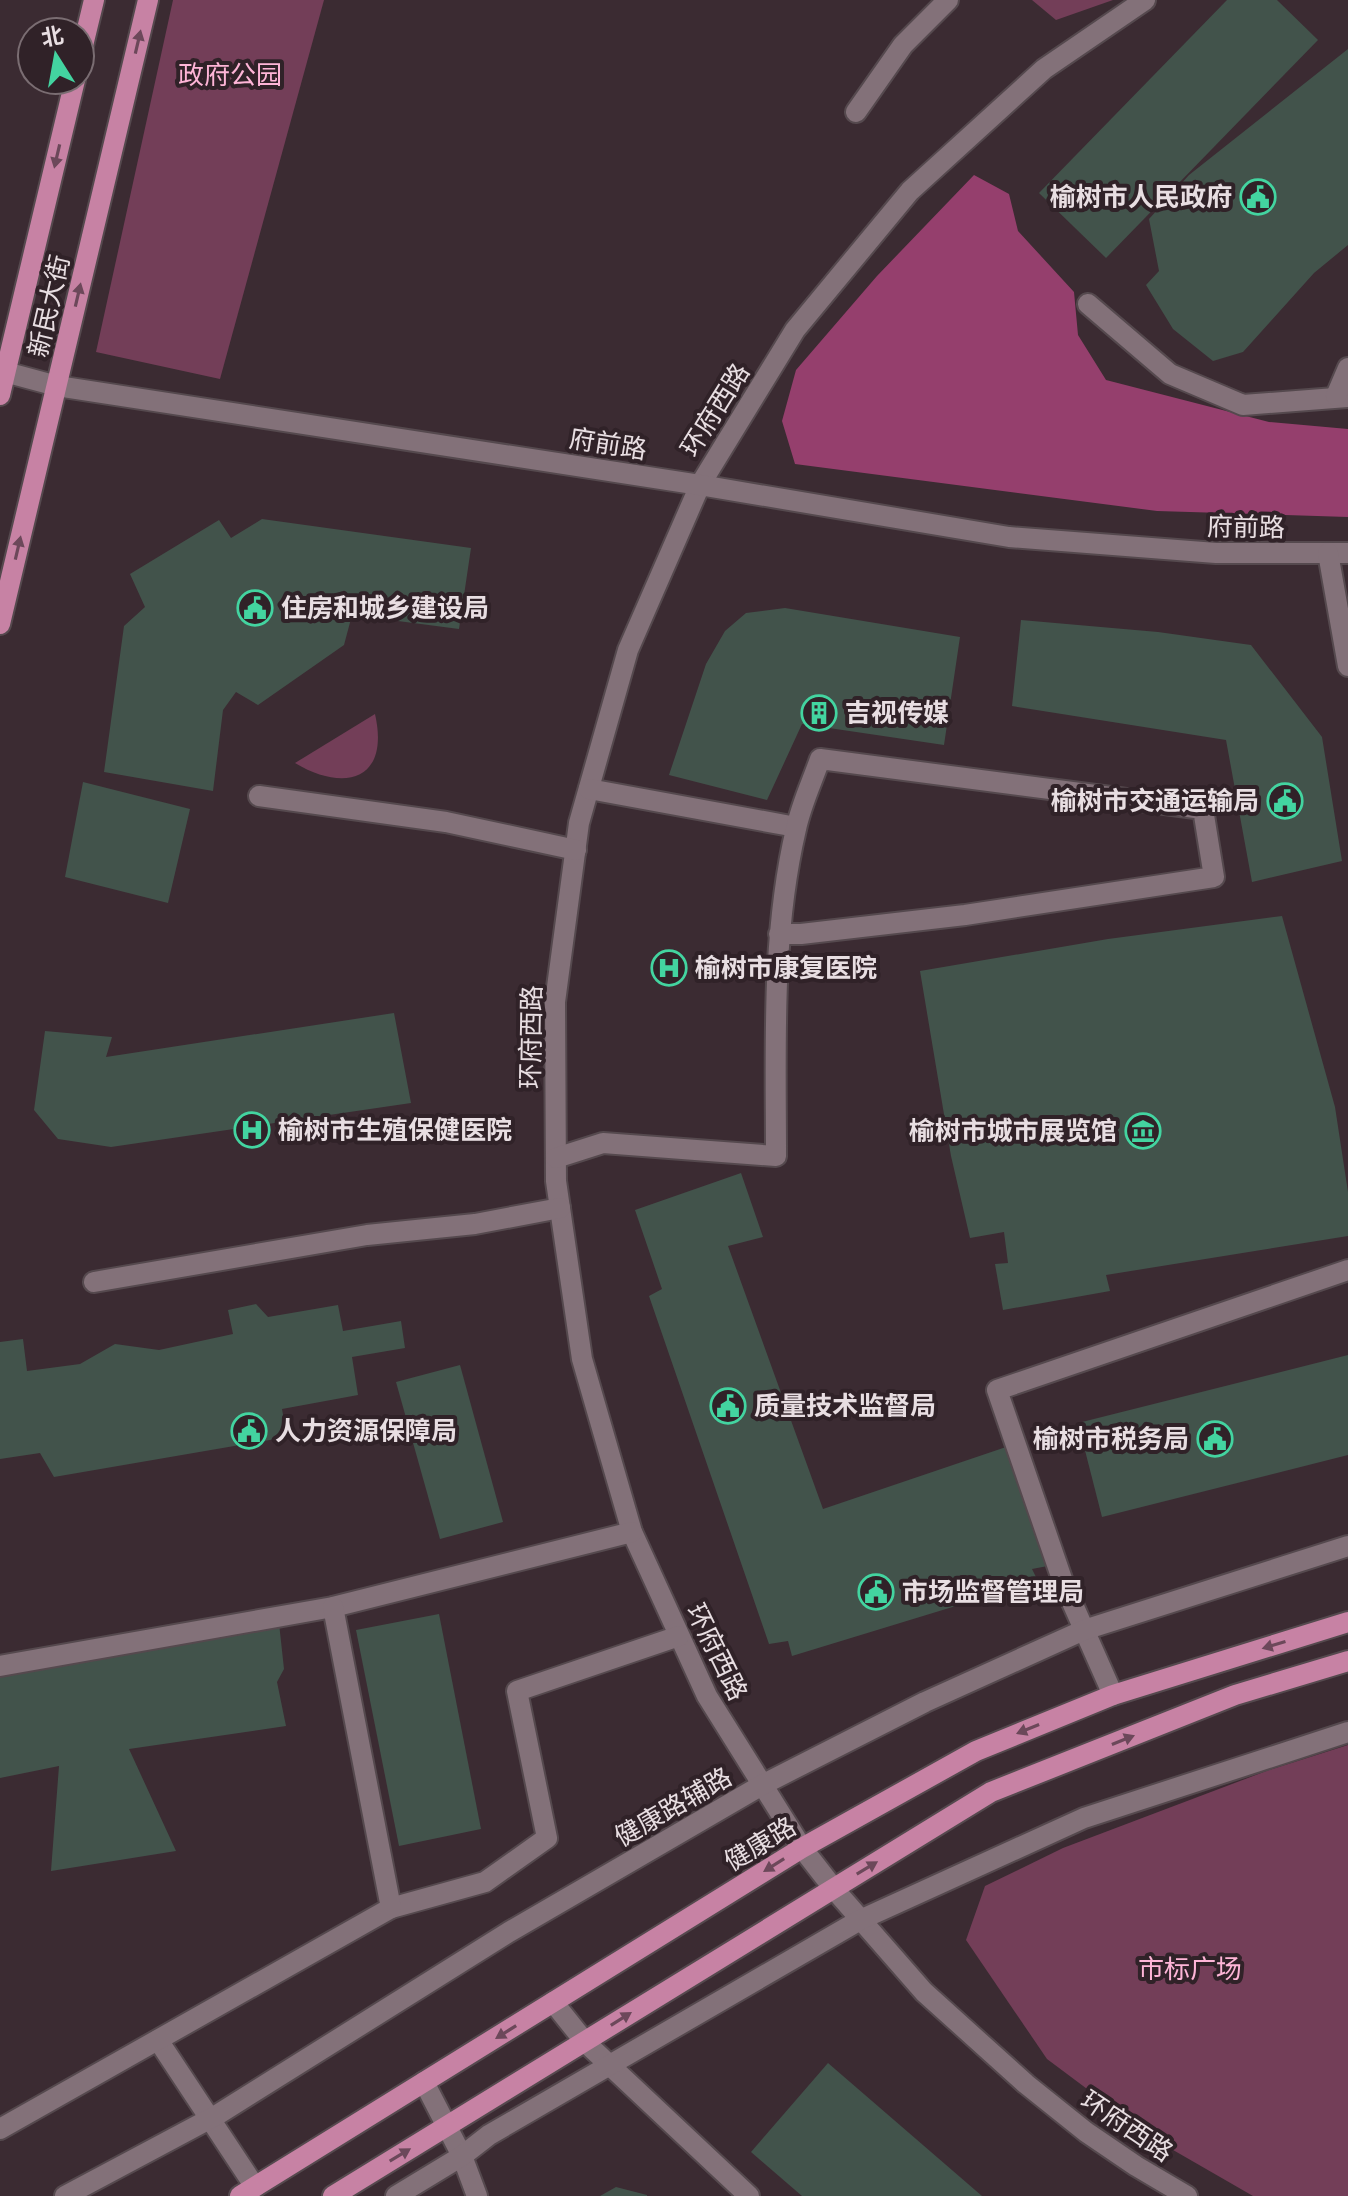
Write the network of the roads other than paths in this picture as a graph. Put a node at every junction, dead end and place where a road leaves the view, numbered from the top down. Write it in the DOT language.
graph roads {
  1 [pos="148,0"];
  2 [pos="948,0"];
  3 [pos="1145,0"];
  4 [pos="71,96"];
  5 [pos="856,112"];
  6 [pos="1088,304"];
  7 [pos="1348,368"];
  8 [pos="5,372"];
  9 [pos="57,386"];
  10 [pos="0,395"];
  11 [pos="1342,397"];
  12 [pos="700,485"];
  13 [pos="1338,553"];
  14 [pos="0,624"];
  15 [pos="1348,666"];
  16 [pos="589,789"];
  17 [pos="259,796"];
  18 [pos="796,827"];
  19 [pos="576,850"];
  20 [pos="779,934"];
  21 [pos="556,1158"];
  22 [pos="560,1208"];
  23 [pos="1348,1270"];
  24 [pos="94,1282"];
  25 [pos="632,1532"];
  26 [pos="1348,1546"];
  27 [pos="333,1607"];
  28 [pos="1348,1622"];
  29 [pos="1084,1630"];
  30 [pos="679,1636"];
  31 [pos="1348,1661"];
  32 [pos="0,1666"];
  33 [pos="1113,1695"];
  34 [pos="1348,1732"];
  35 [pos="762,1785"];
  36 [pos="802,1848"];
  37 [pos="834,1889"];
  38 [pos="391,1908"];
  39 [pos="860,1920"];
  40 [pos="553,2002"];
  41 [pos="158,2040"];
  42 [pos="585,2042"];
  43 [pos="610,2065"];
  44 [pos="424,2082"];
  45 [pos="209,2120"];
  46 [pos="447,2126"];
  47 [pos="0,2129"];
  48 [pos="462,2156"];
  49 [pos="247,2191"];
  50 [pos="65,2196"];
  51 [pos="333,2196"];
  52 [pos="396,2196"];
  53 [pos="477,2196"];
  54 [pos="749,2196"];
  55 [pos="1187,2196"];
  9 -- 1 [label="main road, 新民大街, one-way"];
  2 -- 5 [label="street"];
  3 -- 12 [label="street, 环府西路"];
  4 -- 8 [label="main road, 新民大街, one-way"];
  6 -- 11 [label="street"];
  7 -- 11 [label="street"];
  8 -- 9 [label="street, 府前路"];
  8 -- 10 [label="main road, 新民大街"];
  9 -- 12 [label="street, 府前路"];
  14 -- 9 [label="main road, 新民大街, one-way"];
  12 -- 13 [label="street, 府前路"];
  12 -- 16 [label="street, 环府西路"];
  13 -- 15 [label="street"];
  16 -- 18 [label="street"];
  16 -- 19 [label="street, 环府西路"];
  17 -- 19 [label="street"];
  18 -- 20 [label="street"];
  18 -- 20 [label="street"];
  19 -- 21 [label="street, 环府西路"];
  20 -- 21 [label="street"];
  21 -- 22 [label="street, 环府西路"];
  22 -- 24 [label="street"];
  22 -- 25 [label="street, 环府西路"];
  23 -- 29 [label="street"];
  25 -- 27 [label="street"];
  25 -- 30 [label="street, 环府西路"];
  26 -- 29 [label="street, 健康路辅路"];
  27 -- 32 [label="street"];
  27 -- 38 [label="street"];
  28 -- 33 [label="main road, 健康路, one-way"];
  29 -- 33 [label="street"];
  29 -- 35 [label="street, 健康路辅路"];
  30 -- 35 [label="street, 环府西路"];
  30 -- 38 [label="street"];
  37 -- 31 [label="main road, one-way"];
  33 -- 36 [label="main road, 健康路, one-way"];
  34 -- 39 [label="street"];
  35 -- 36 [label="street, 环府西路"];
  35 -- 45 [label="street, 健康路辅路"];
  36 -- 37 [label="street, 环府西路"];
  36 -- 40 [label="main road, 健康路, one-way"];
  37 -- 39 [label="street, 环府西路"];
  42 -- 37 [label="main road, one-way"];
  38 -- 41 [label="street"];
  39 -- 43 [label="street"];
  39 -- 55 [label="street, 环府西路"];
  40 -- 42 [label="street"];
  40 -- 44 [label="main road, 健康路, one-way"];
  41 -- 45 [label="street"];
  41 -- 47 [label="street"];
  42 -- 43 [label="street"];
  42 -- 46 [label="main road"];
  43 -- 48 [label="street"];
  43 -- 54 [label="street"];
  44 -- 46 [label="street"];
  44 -- 49 [label="main road, 健康路"];
  45 -- 49 [label="street"];
  45 -- 50 [label="street, 健康路辅路"];
  46 -- 48 [label="street"];
  51 -- 46 [label="main road, one-way"];
  48 -- 52 [label="street"];
  48 -- 53 [label="street"];
}
